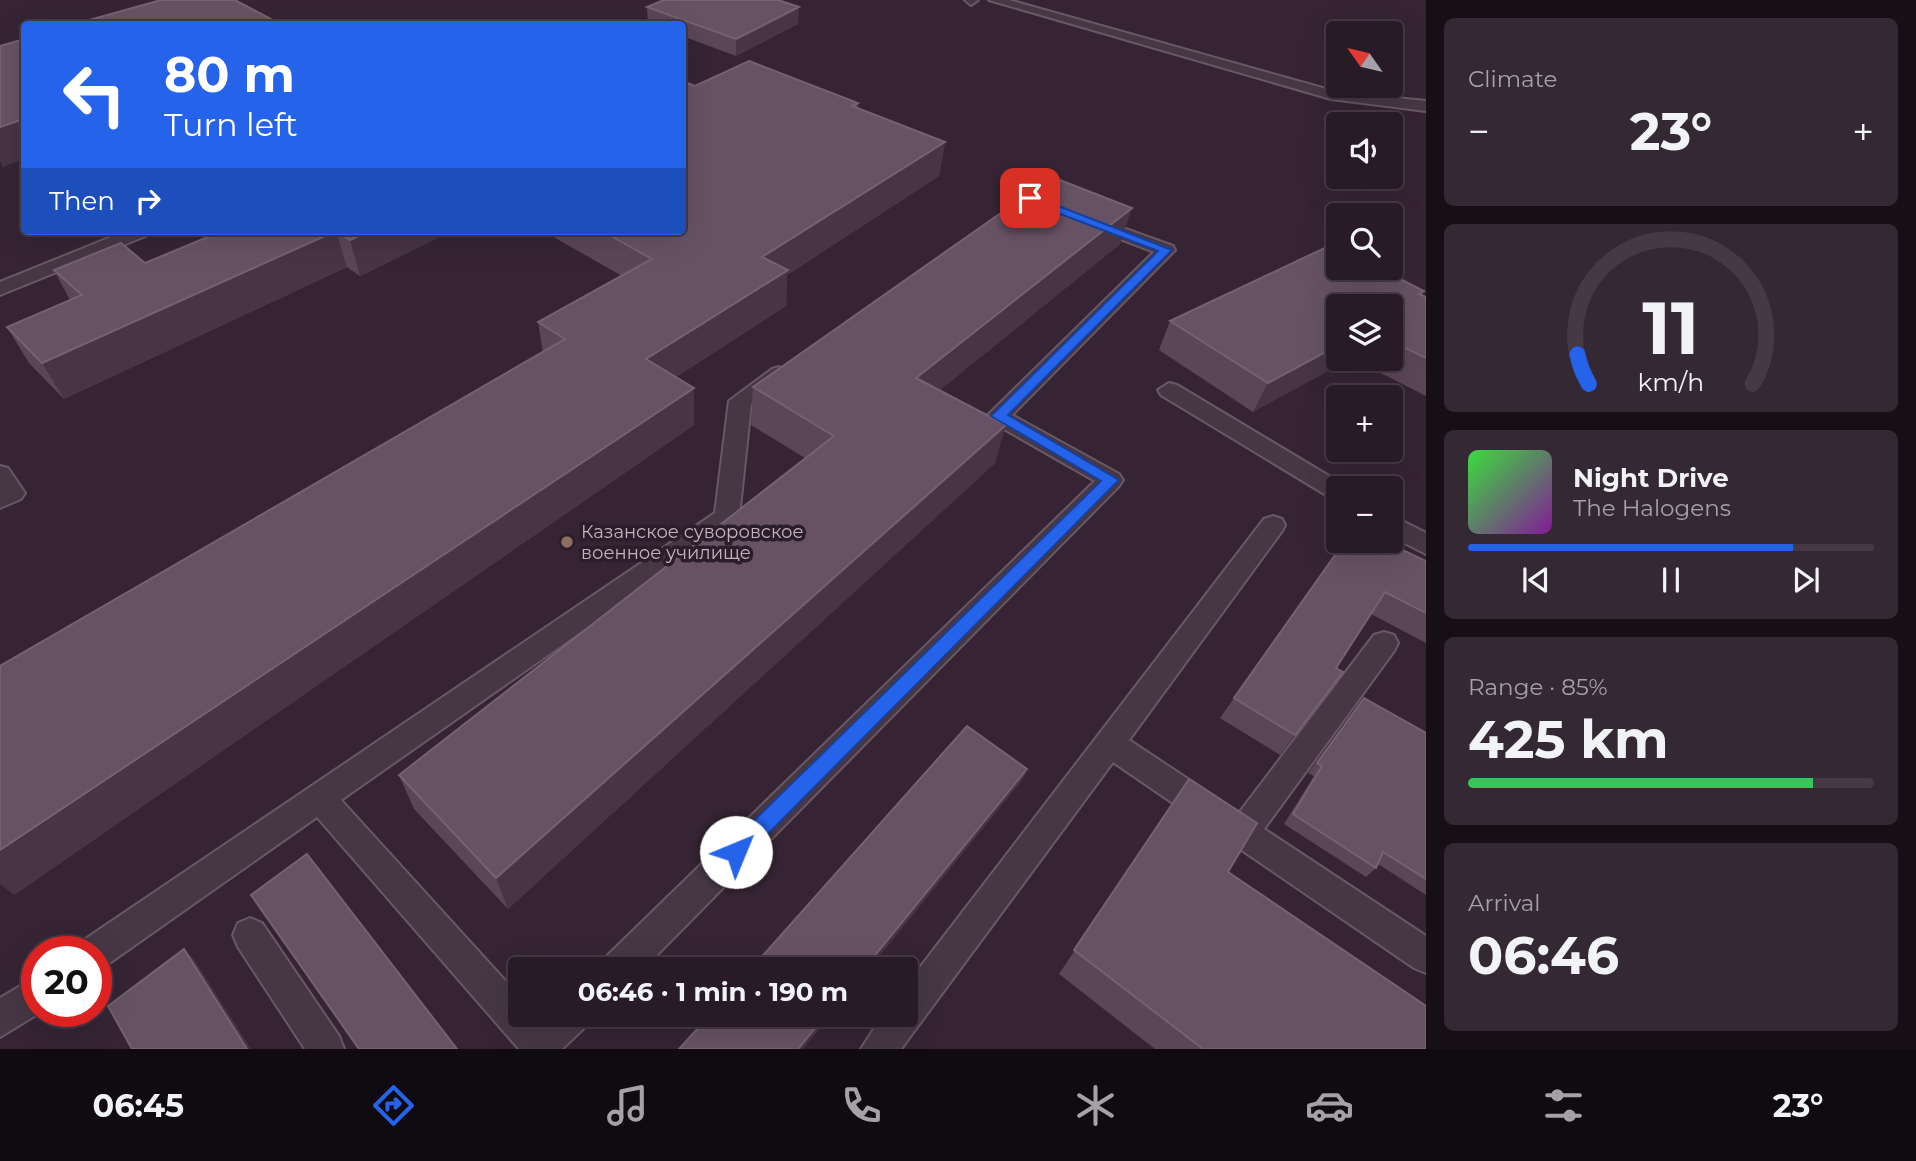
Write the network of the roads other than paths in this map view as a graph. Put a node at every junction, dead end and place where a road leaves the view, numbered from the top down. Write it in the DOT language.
graph roads {
  1 [pos="995,0"];
  2 [pos="1424,108"];
  3 [pos="1067,213"];
  4 [pos="132,235"];
  5 [pos="0,289"];
  6 [pos="796,362"];
  7 [pos="1169,390"];
  8 [pos="0,474"];
  9 [pos="1326,484"];
  10 [pos="0,499"];
  11 [pos="1273,525"];
  12 [pos="1403,531"];
  13 [pos="1426,545"];
  14 [pos="1384,643"];
  15 [pos="1109,743"];
  16 [pos="319,797"];
  17 [pos="1242,833"];
  18 [pos="250,935"];
  19 [pos="112,941"];
  20 [pos="1426,956"];
  21 [pos="630,957"];
  22 [pos="918,998"];
  23 [pos="21,1004"];
  24 [pos="508,1010"];
  25 [pos="0,1019"];
  26 [pos="523,1027"];
  27 [pos="559,1027"];
  28 [pos="896,1027"];
  29 [pos="326,1049"];
  30 [pos="879,1049"];
  1 -- 2 [label="lane"];
  3 -- 21 [label="lane"];
  4 -- 5 [label="lane"];
  6 -- 16 [label="lane"];
  7 -- 9 [label="lane"];
  8 -- 10 [label="lane"];
  11 -- 15 [label="lane"];
  12 -- 13 [label="lane"];
  14 -- 17 [label="lane"];
  15 -- 17 [label="lane"];
  15 -- 22 [label="lane"];
  16 -- 19 [label="lane"];
  16 -- 24 [label="lane"];
  17 -- 20 [label="lane"];
  18 -- 29 [label="lane"];
  23 -- 25 [label="lane"];
  26 -- 27 [label="lane"];
  28 -- 30 [label="lane"];
}
